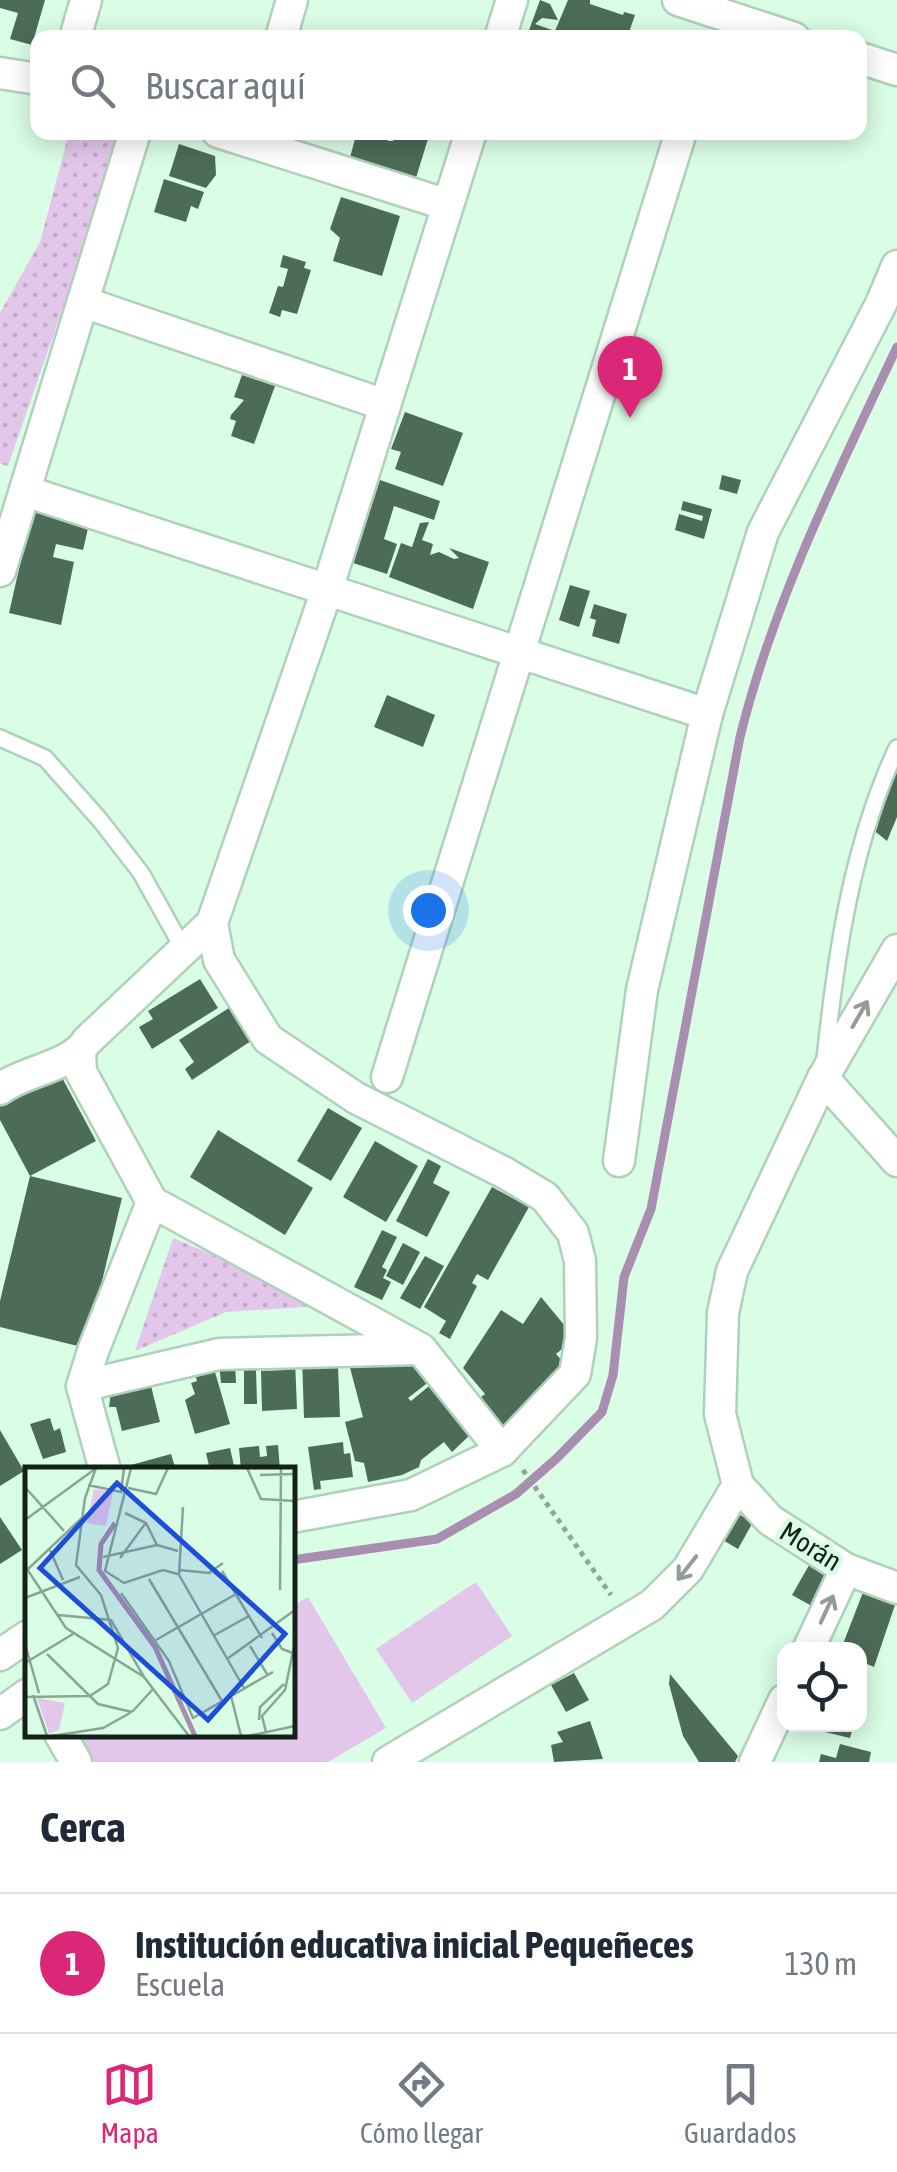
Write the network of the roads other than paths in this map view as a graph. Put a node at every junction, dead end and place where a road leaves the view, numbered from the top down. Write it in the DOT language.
graph roads {
  1 [pos="86,0"];
  2 [pos="292,0"];
  3 [pos="512,0"];
  4 [pos="678,0"];
  5 [pos="714,25"];
  6 [pos="77,30"];
  7 [pos="283,30"];
  8 [pos="503,30"];
  9 [pos="745,30"];
  10 [pos="867,60"];
  11 [pos="897,70"];
  12 [pos="0,72"];
  13 [pos="30,78"];
  14 [pos="132,140"];
  15 [pos="257,140"];
  16 [pos="468,140"];
  17 [pos="679,140"];
  18 [pos="448,205"];
  19 [pos="897,266"];
  20 [pos="83,302"];
  21 [pos="385,405"];
  22 [pos="25,491"];
  23 [pos="0,571"];
  24 [pos="327,590"];
  25 [pos="520,651"];
  26 [pos="707,714"];
  27 [pos="0,738"];
  28 [pos="897,748"];
  29 [pos="212,923"];
  30 [pos="184,950"];
  31 [pos="897,950"];
  32 [pos="80,1052"];
  33 [pos="388,1077"];
  34 [pos="822,1078"];
  35 [pos="0,1088"];
  36 [pos="897,1160"];
  37 [pos="619,1162"];
  38 [pos="152,1202"];
  39 [pos="421,1350"];
  40 [pos="82,1386"];
  41 [pos="512,1459"];
  42 [pos="104,1467"];
  43 [pos="738,1485"];
  44 [pos="295,1516"];
  45 [pos="846,1569"];
  46 [pos="897,1588"];
  47 [pos="25,1638"];
  48 [pos="812,1642"];
  49 [pos="0,1655"];
  50 [pos="25,1696"];
  51 [pos="0,1714"];
  52 [pos="777,1715"];
  53 [pos="62,1737"];
  54 [pos="76,1762"];
  55 [pos="388,1762"];
  56 [pos="755,1762"];
  1 -- 6 [label="street"];
  2 -- 7 [label="street"];
  3 -- 8 [label="street"];
  4 -- 5 [label="street"];
  5 -- 9 [label="street"];
  10 -- 11 [label="street"];
  12 -- 13 [label="street"];
  14 -- 20 [label="street"];
  15 -- 18 [label="street"];
  16 -- 18 [label="street"];
  17 -- 25 [label="street"];
  18 -- 21 [label="street"];
  19 -- 26 [label="street"];
  20 -- 21 [label="street"];
  20 -- 22 [label="street"];
  21 -- 24 [label="street"];
  22 -- 23 [label="street"];
  22 -- 24 [label="street"];
  24 -- 25 [label="street"];
  24 -- 29 [label="street"];
  25 -- 26 [label="street"];
  25 -- 33 [label="street"];
  26 -- 37 [label="street"];
  27 -- 30 [label="lane"];
  28 -- 34 [label="lane"];
  29 -- 30 [label="street"];
  29 -- 41 [label="street"];
  30 -- 32 [label="street"];
  34 -- 31 [label="street, one-way"];
  32 -- 35 [label="street"];
  32 -- 38 [label="street"];
  34 -- 36 [label="street"];
  34 -- 43 [label="street"];
  38 -- 39 [label="street"];
  38 -- 40 [label="street"];
  39 -- 40 [label="street"];
  39 -- 41 [label="street"];
  40 -- 42 [label="street"];
  41 -- 44 [label="street"];
  43 -- 45 [label="street, Morán"];
  43 -- 55 [label="street, one-way"];
  45 -- 46 [label="street, Morán"];
  48 -- 45 [label="street, one-way"];
  47 -- 49 [label="street"];
  50 -- 51 [label="street"];
  52 -- 56 [label="street"];
  53 -- 54 [label="street"];
}
